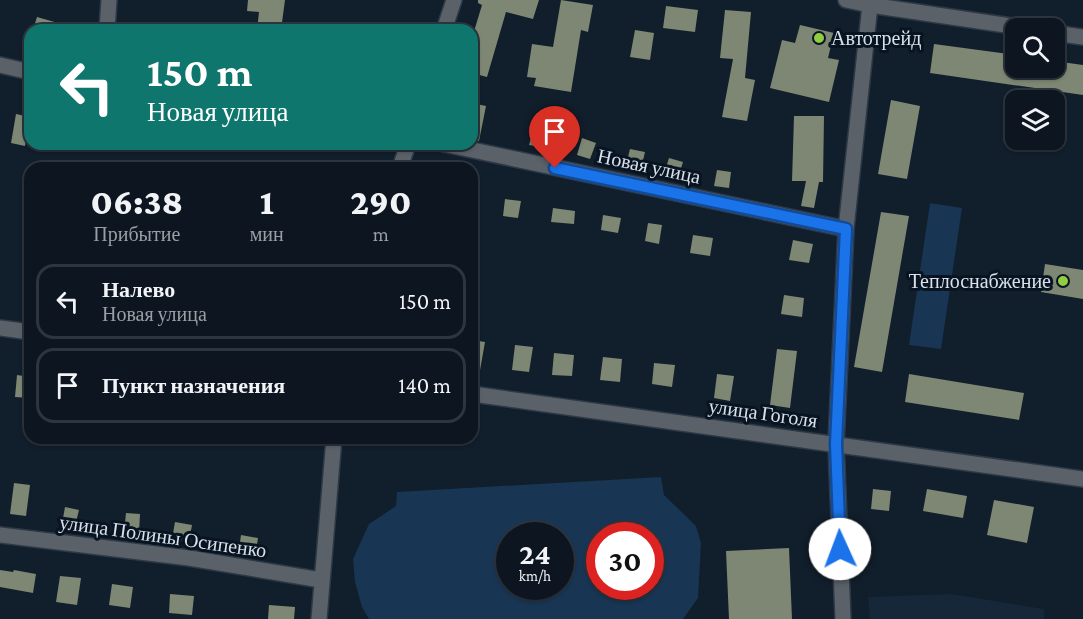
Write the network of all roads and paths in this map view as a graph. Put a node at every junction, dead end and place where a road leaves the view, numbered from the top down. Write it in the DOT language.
graph roads {
  1 [pos="110,0"];
  2 [pos="454,0"];
  3 [pos="846,0"];
  4 [pos="870,5"];
  5 [pos="108,24"];
  6 [pos="446,24"];
  7 [pos="1005,25"];
  8 [pos="1065,35"];
  9 [pos="1083,37"];
  10 [pos="0,65"];
  11 [pos="24,71"];
  12 [pos="472,150"];
  13 [pos="846,229"];
  14 [pos="0,328"];
  15 [pos="24,331"];
  16 [pos="478,395"];
  17 [pos="333,444"];
  18 [pos="836,444"];
  19 [pos="1083,479"];
  20 [pos="0,536"];
  21 [pos="321,579"];
  22 [pos="319,619"];
  23 [pos="843,619"];
  1 -- 5 [label="street"];
  2 -- 6 [label="street"];
  3 -- 4 [label="street"];
  4 -- 7 [label="street"];
  4 -- 13 [label="street"];
  8 -- 9 [label="street"];
  10 -- 11 [label="street"];
  12 -- 13 [label="street, Новая улица"];
  13 -- 18 [label="street"];
  14 -- 15 [label="street"];
  16 -- 18 [label="street, улица Гоголя"];
  17 -- 21 [label="street"];
  18 -- 19 [label="street, улица Гоголя"];
  18 -- 23 [label="street"];
  20 -- 21 [label="street, улица Полины Осипенко"];
  21 -- 22 [label="street"];
}
